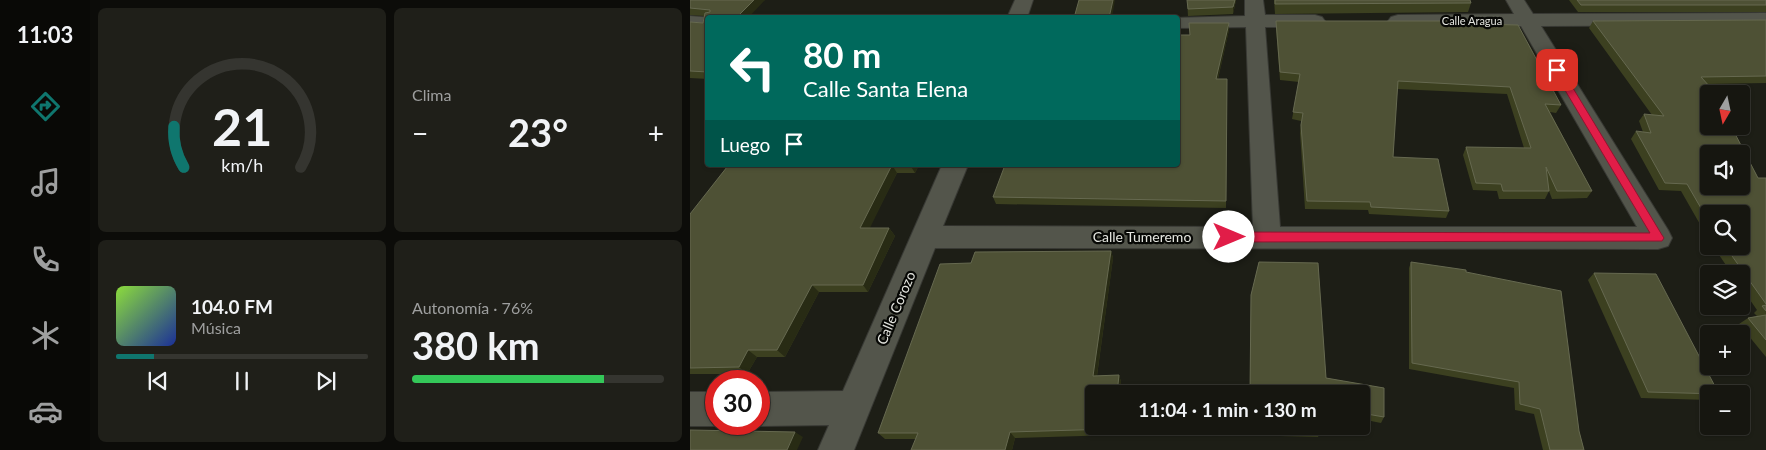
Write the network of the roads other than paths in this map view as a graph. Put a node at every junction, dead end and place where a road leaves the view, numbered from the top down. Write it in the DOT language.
graph roads {
  1 [pos="1024,0"];
  2 [pos="1515,0"];
  3 [pos="1254,11"];
  4 [pos="1017,15"];
  5 [pos="1766,19"];
  6 [pos="1527,20"];
  7 [pos="1333,21"];
  8 [pos="1381,21"];
  9 [pos="690,22"];
  10 [pos="705,22"];
  11 [pos="1180,22"];
  12 [pos="954,167"];
  13 [pos="926,237"];
  14 [pos="1266,237"];
  15 [pos="854,408"];
  16 [pos="690,409"];
  17 [pos="705,409"];
  18 [pos="770,409"];
  19 [pos="836,450"];
  1 -- 4 [label="street"];
  2 -- 6 [label="street"];
  3 -- 7 [label="street"];
  3 -- 11 [label="street"];
  3 -- 14 [label="street"];
  5 -- 6 [label="street, Calle Aragua"];
  6 -- 8 [label="street, Calle Aragua"];
  6 -- 14 [label="street, Calle Tumeremo"];
  9 -- 10 [label="street"];
  12 -- 13 [label="street, Calle Corozo"];
  13 -- 14 [label="street, Calle Tumeremo"];
  13 -- 15 [label="street, Calle Corozo"];
  15 -- 18 [label="street"];
  15 -- 19 [label="street, Calle Corozo"];
  16 -- 17 [label="street"];
}
